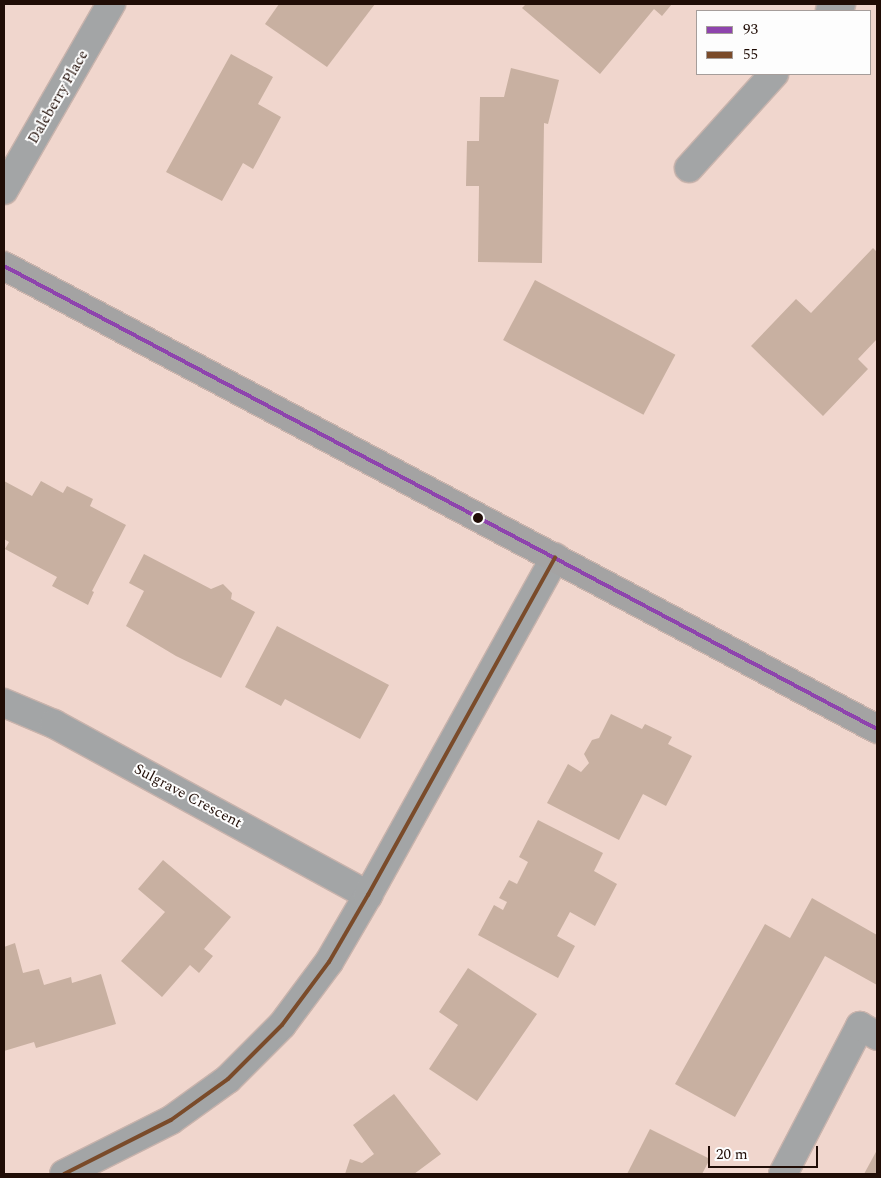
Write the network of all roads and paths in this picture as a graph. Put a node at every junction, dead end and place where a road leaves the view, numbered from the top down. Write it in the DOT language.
graph roads {
  1 [pos="111,4"];
  2 [pos="773,75"];
  3 [pos="689,168"];
  4 [pos="4,190"];
  5 [pos="4,266"];
  6 [pos="555,557"];
  7 [pos="4,703"];
  8 [pos="877,729"];
  9 [pos="368,895"];
  10 [pos="877,1036"];
  11 [pos="64,1174"];
  12 [pos="783,1174"];
  1 -- 4 [label="street, Daleberry Place"];
  2 -- 3 [label="street"];
  5 -- 6 [label="main road"];
  6 -- 8 [label="main road"];
  6 -- 9 [label="street"];
  7 -- 9 [label="street, Sulgrave Crescent"];
  9 -- 11 [label="street"];
  10 -- 12 [label="street"];
}
